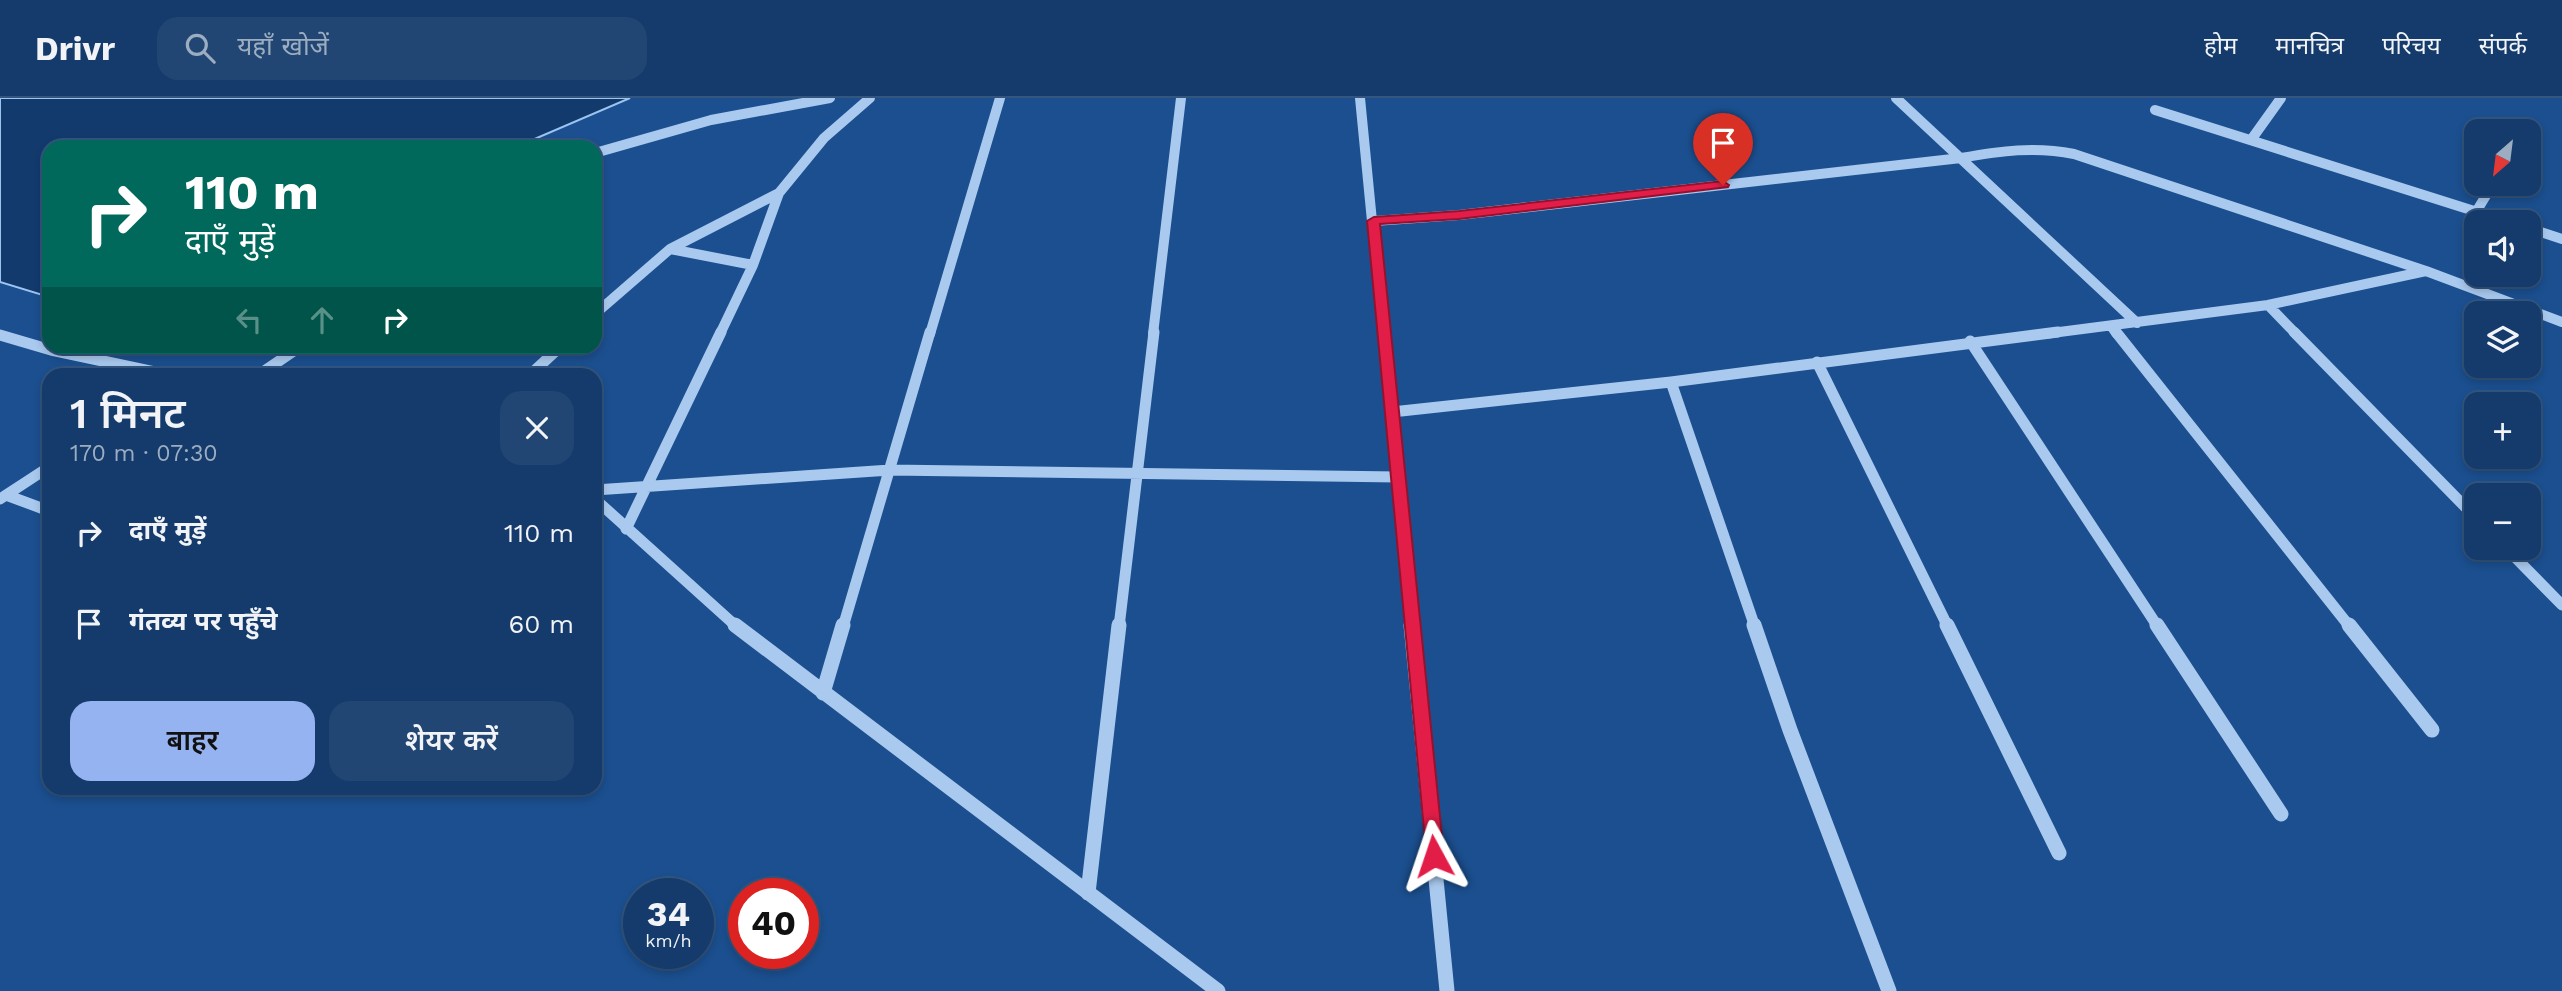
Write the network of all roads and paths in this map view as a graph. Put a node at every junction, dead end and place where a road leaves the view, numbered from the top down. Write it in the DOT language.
graph roads {
  1 [pos="830,98"];
  2 [pos="870,98"];
  3 [pos="1000,98"];
  4 [pos="1181,98"];
  5 [pos="1360,98"];
  6 [pos="1896,98"];
  7 [pos="2281,98"];
  8 [pos="2155,110"];
  9 [pos="2250,141"];
  10 [pos="602,150"];
  11 [pos="1961,158"];
  12 [pos="779,193"];
  13 [pos="2470,210"];
  14 [pos="1374,221"];
  15 [pos="2541,232"];
  16 [pos="2562,239"];
  17 [pos="670,249"];
  18 [pos="753,265"];
  19 [pos="2426,271"];
  20 [pos="2268,305"];
  21 [pos="602,308"];
  22 [pos="2562,322"];
  23 [pos="2137,323"];
  24 [pos="2111,326"];
  25 [pos="0,335"];
  26 [pos="1970,341"];
  27 [pos="42,347"];
  28 [pos="70,354"];
  29 [pos="289,354"];
  30 [pos="552,354"];
  31 [pos="1817,362"];
  32 [pos="136,368"];
  33 [pos="269,368"];
  34 [pos="537,368"];
  35 [pos="1671,382"];
  36 [pos="1392,412"];
  37 [pos="890,470"];
  38 [pos="42,472"];
  39 [pos="1136,473"];
  40 [pos="1398,477"];
  41 [pos="645,489"];
  42 [pos="602,490"];
  43 [pos="3,497"];
  44 [pos="602,506"];
  45 [pos="2464,506"];
  46 [pos="42,509"];
  47 [pos="626,529"];
  48 [pos="2518,560"];
  49 [pos="2562,605"];
  50 [pos="823,693"];
  51 [pos="2432,730"];
  52 [pos="2281,814"];
  53 [pos="2059,853"];
  54 [pos="1088,893"];
  55 [pos="1218,991"];
  56 [pos="1447,991"];
  57 [pos="1889,991"];
  1 -- 10 [label="street"];
  2 -- 12 [label="street"];
  3 -- 37 [label="street"];
  4 -- 39 [label="street"];
  5 -- 14 [label="street"];
  6 -- 11 [label="street"];
  7 -- 9 [label="street"];
  8 -- 9 [label="street"];
  9 -- 13 [label="street"];
  11 -- 14 [label="street"];
  11 -- 19 [label="street"];
  11 -- 23 [label="street"];
  12 -- 17 [label="street"];
  12 -- 18 [label="street"];
  14 -- 36 [label="street"];
  15 -- 16 [label="street"];
  17 -- 18 [label="street"];
  17 -- 21 [label="street"];
  18 -- 41 [label="street"];
  19 -- 20 [label="street"];
  19 -- 22 [label="street"];
  20 -- 23 [label="street"];
  20 -- 45 [label="street"];
  23 -- 24 [label="street"];
  24 -- 26 [label="street"];
  24 -- 51 [label="street"];
  25 -- 27 [label="street"];
  26 -- 31 [label="street"];
  26 -- 52 [label="street"];
  28 -- 32 [label="street"];
  29 -- 33 [label="street"];
  30 -- 34 [label="street"];
  31 -- 35 [label="street"];
  31 -- 53 [label="street"];
  35 -- 36 [label="street"];
  35 -- 57 [label="street"];
  36 -- 40 [label="street"];
  37 -- 39 [label="street"];
  37 -- 41 [label="street"];
  37 -- 50 [label="street"];
  38 -- 43 [label="street"];
  39 -- 40 [label="street"];
  39 -- 54 [label="street"];
  40 -- 56 [label="street"];
  41 -- 42 [label="street"];
  41 -- 47 [label="street"];
  43 -- 46 [label="street"];
  44 -- 47 [label="street"];
  47 -- 50 [label="street"];
  48 -- 49 [label="street"];
  50 -- 54 [label="street"];
  54 -- 55 [label="street"];
}
